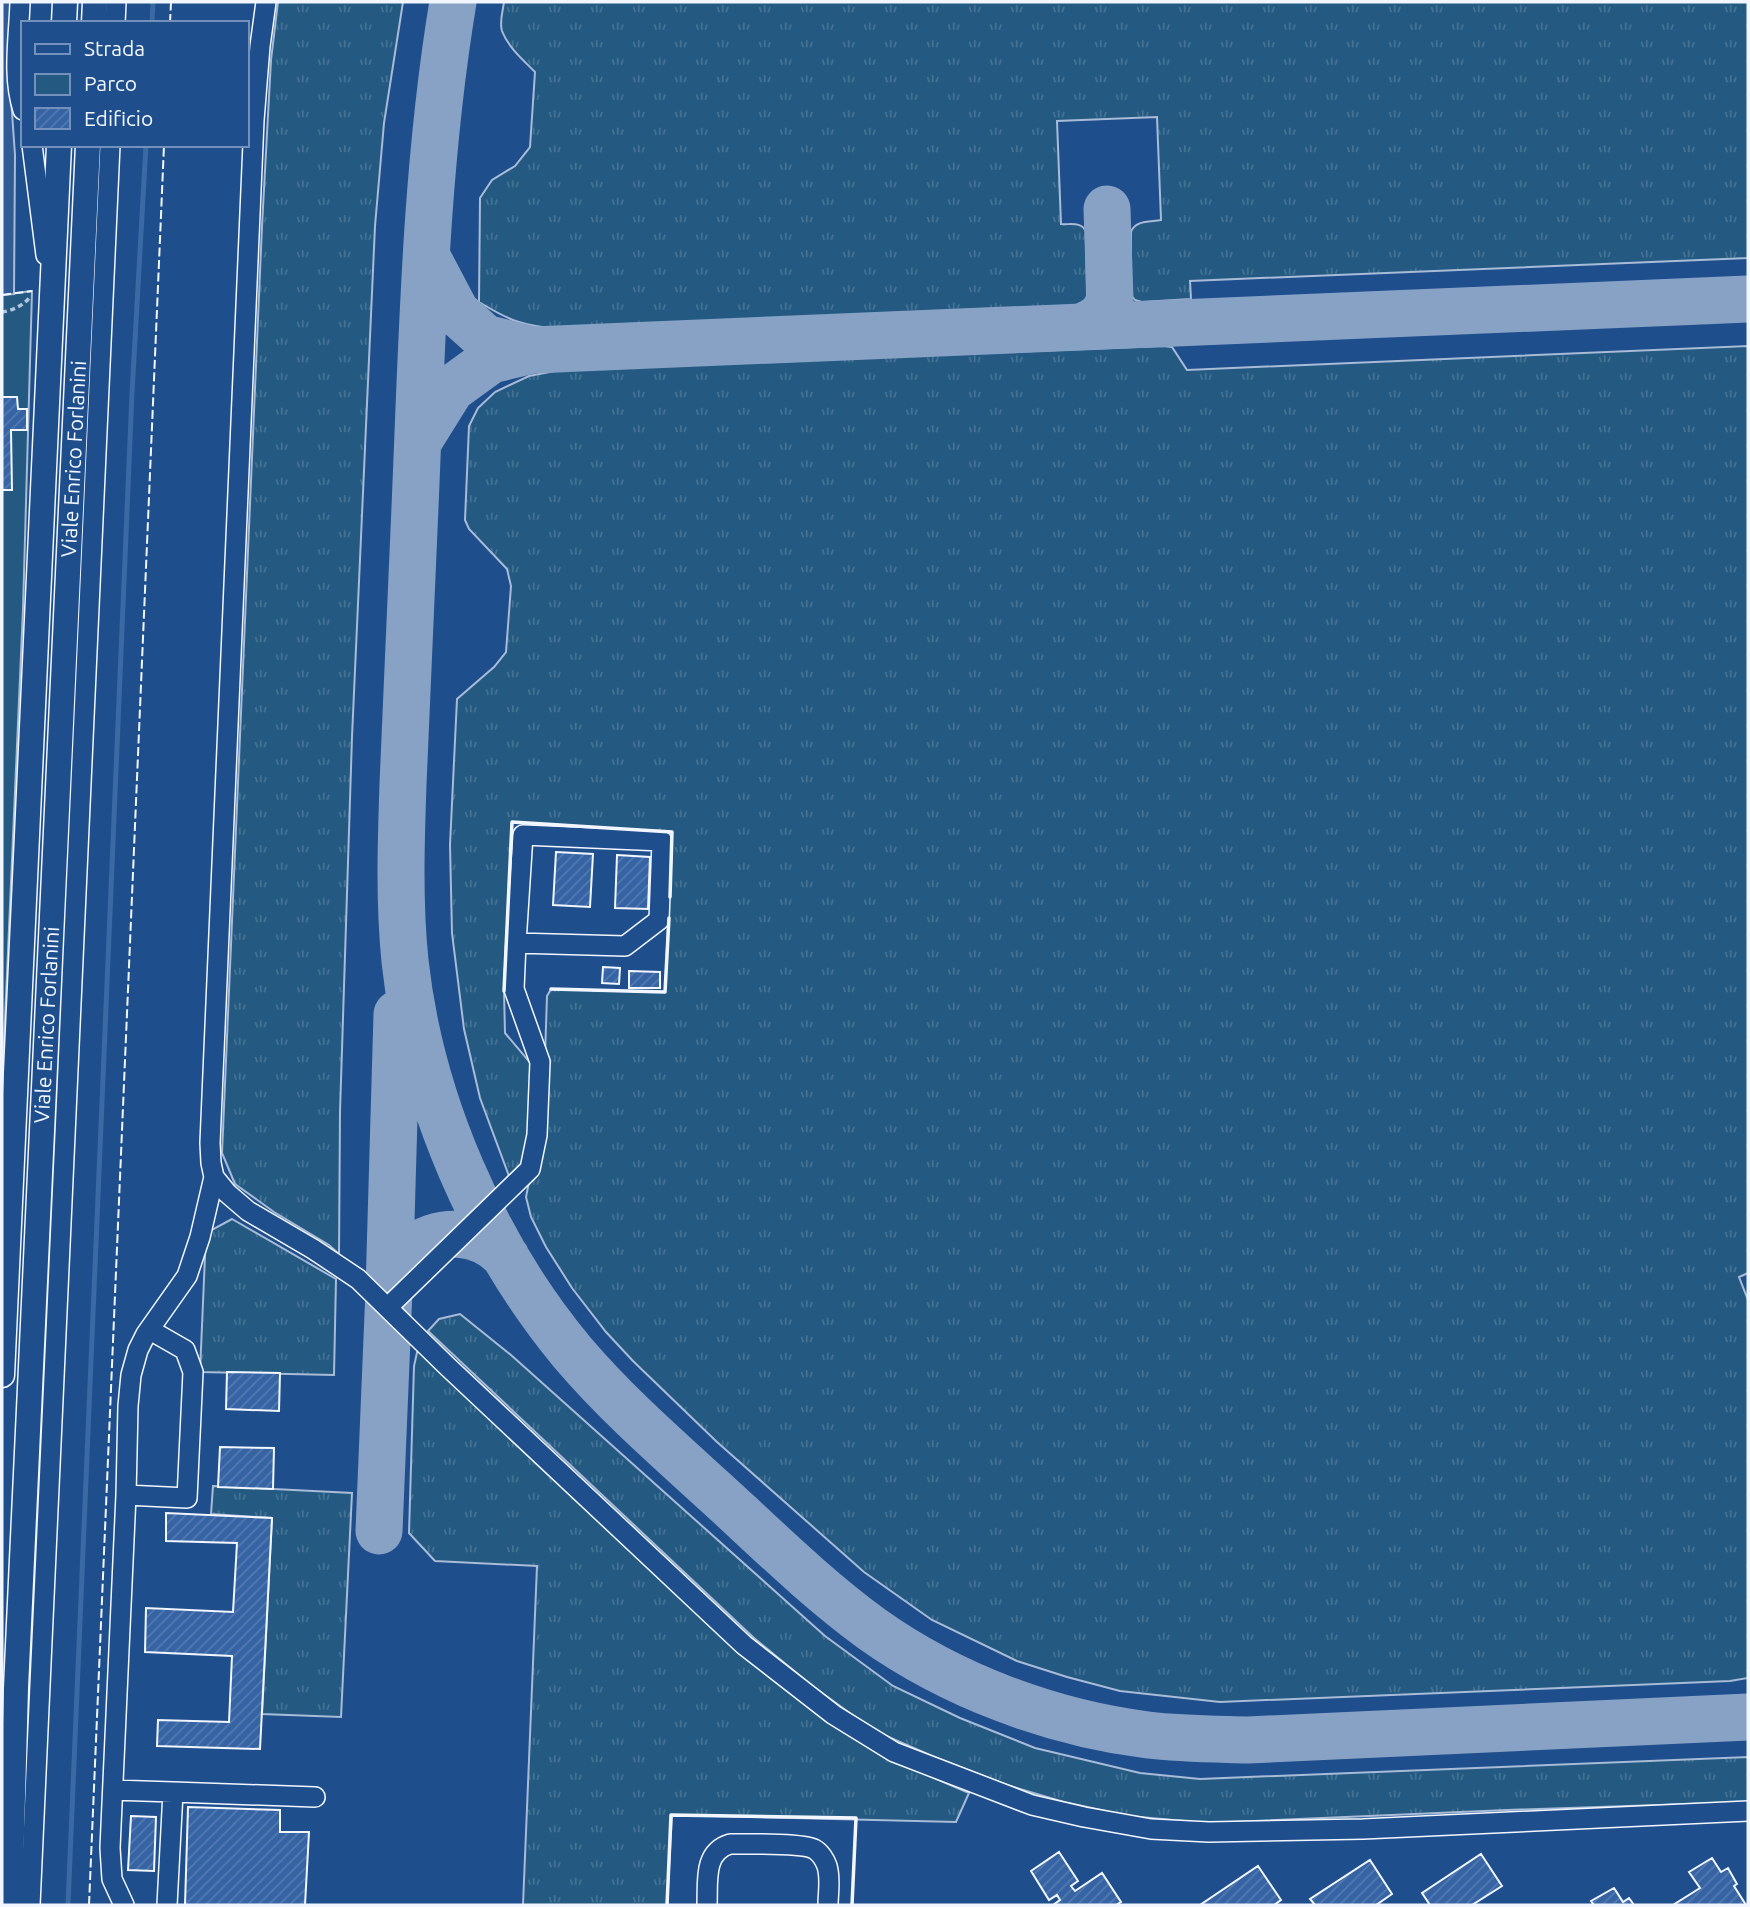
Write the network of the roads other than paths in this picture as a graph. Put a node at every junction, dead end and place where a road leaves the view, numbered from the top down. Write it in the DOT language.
graph roads {
  1 [pos="20,2"];
  2 [pos="65,2"];
  3 [pos="95,2"];
  4 [pos="116,2"];
  5 [pos="266,2"];
  6 [pos="64,21"];
  7 [pos="94,21"];
  8 [pos="115,21"];
  9 [pos="21,103"];
  10 [pos="32,147"];
  11 [pos="58,147"];
  12 [pos="88,147"];
  13 [pos="110,147"];
  14 [pos="44,290"];
  15 [pos="516,943"];
  16 [pos="214,1177"];
  17 [pos="4,1295"];
  18 [pos="388,1307"];
  19 [pos="150,1330"];
  20 [pos="2,1375"];
  21 [pos="126,1495"];
  22 [pos="113,1790"];
  23 [pos="173,1792"];
  24 [pos="315,1797"];
  25 [pos="1748,1811"];
  26 [pos="10,1905"];
  27 [pos="30,1905"];
  28 [pos="124,1905"];
  29 [pos="167,1905"];
  30 [pos="707,1905"];
  31 [pos="828,1905"];
  1 -- 9 [label="lane"];
  2 -- 6 [label="main road"];
  3 -- 7 [label="main road"];
  4 -- 8 [label="lane"];
  5 -- 16 [label="lane"];
  10 -- 14 [label="lane"];
  11 -- 14 [label="main road, Viale Enrico Forlanini"];
  12 -- 26 [label="main road, Viale Enrico Forlanini"];
  13 -- 27 [label="lane"];
  14 -- 17 [label="main road, Viale Enrico Forlanini"];
  15 -- 15 [label="lane"];
  15 -- 18 [label="lane"];
  16 -- 18 [label="lane"];
  16 -- 19 [label="lane"];
  17 -- 20 [label="main road, Viale Enrico Forlanini"];
  18 -- 25 [label="lane"];
  19 -- 21 [label="lane"];
  19 -- 21 [label="lane"];
  21 -- 22 [label="lane"];
  22 -- 23 [label="lane"];
  22 -- 28 [label="lane"];
  23 -- 24 [label="lane"];
  23 -- 29 [label="lane"];
  30 -- 31 [label="lane"];
}
